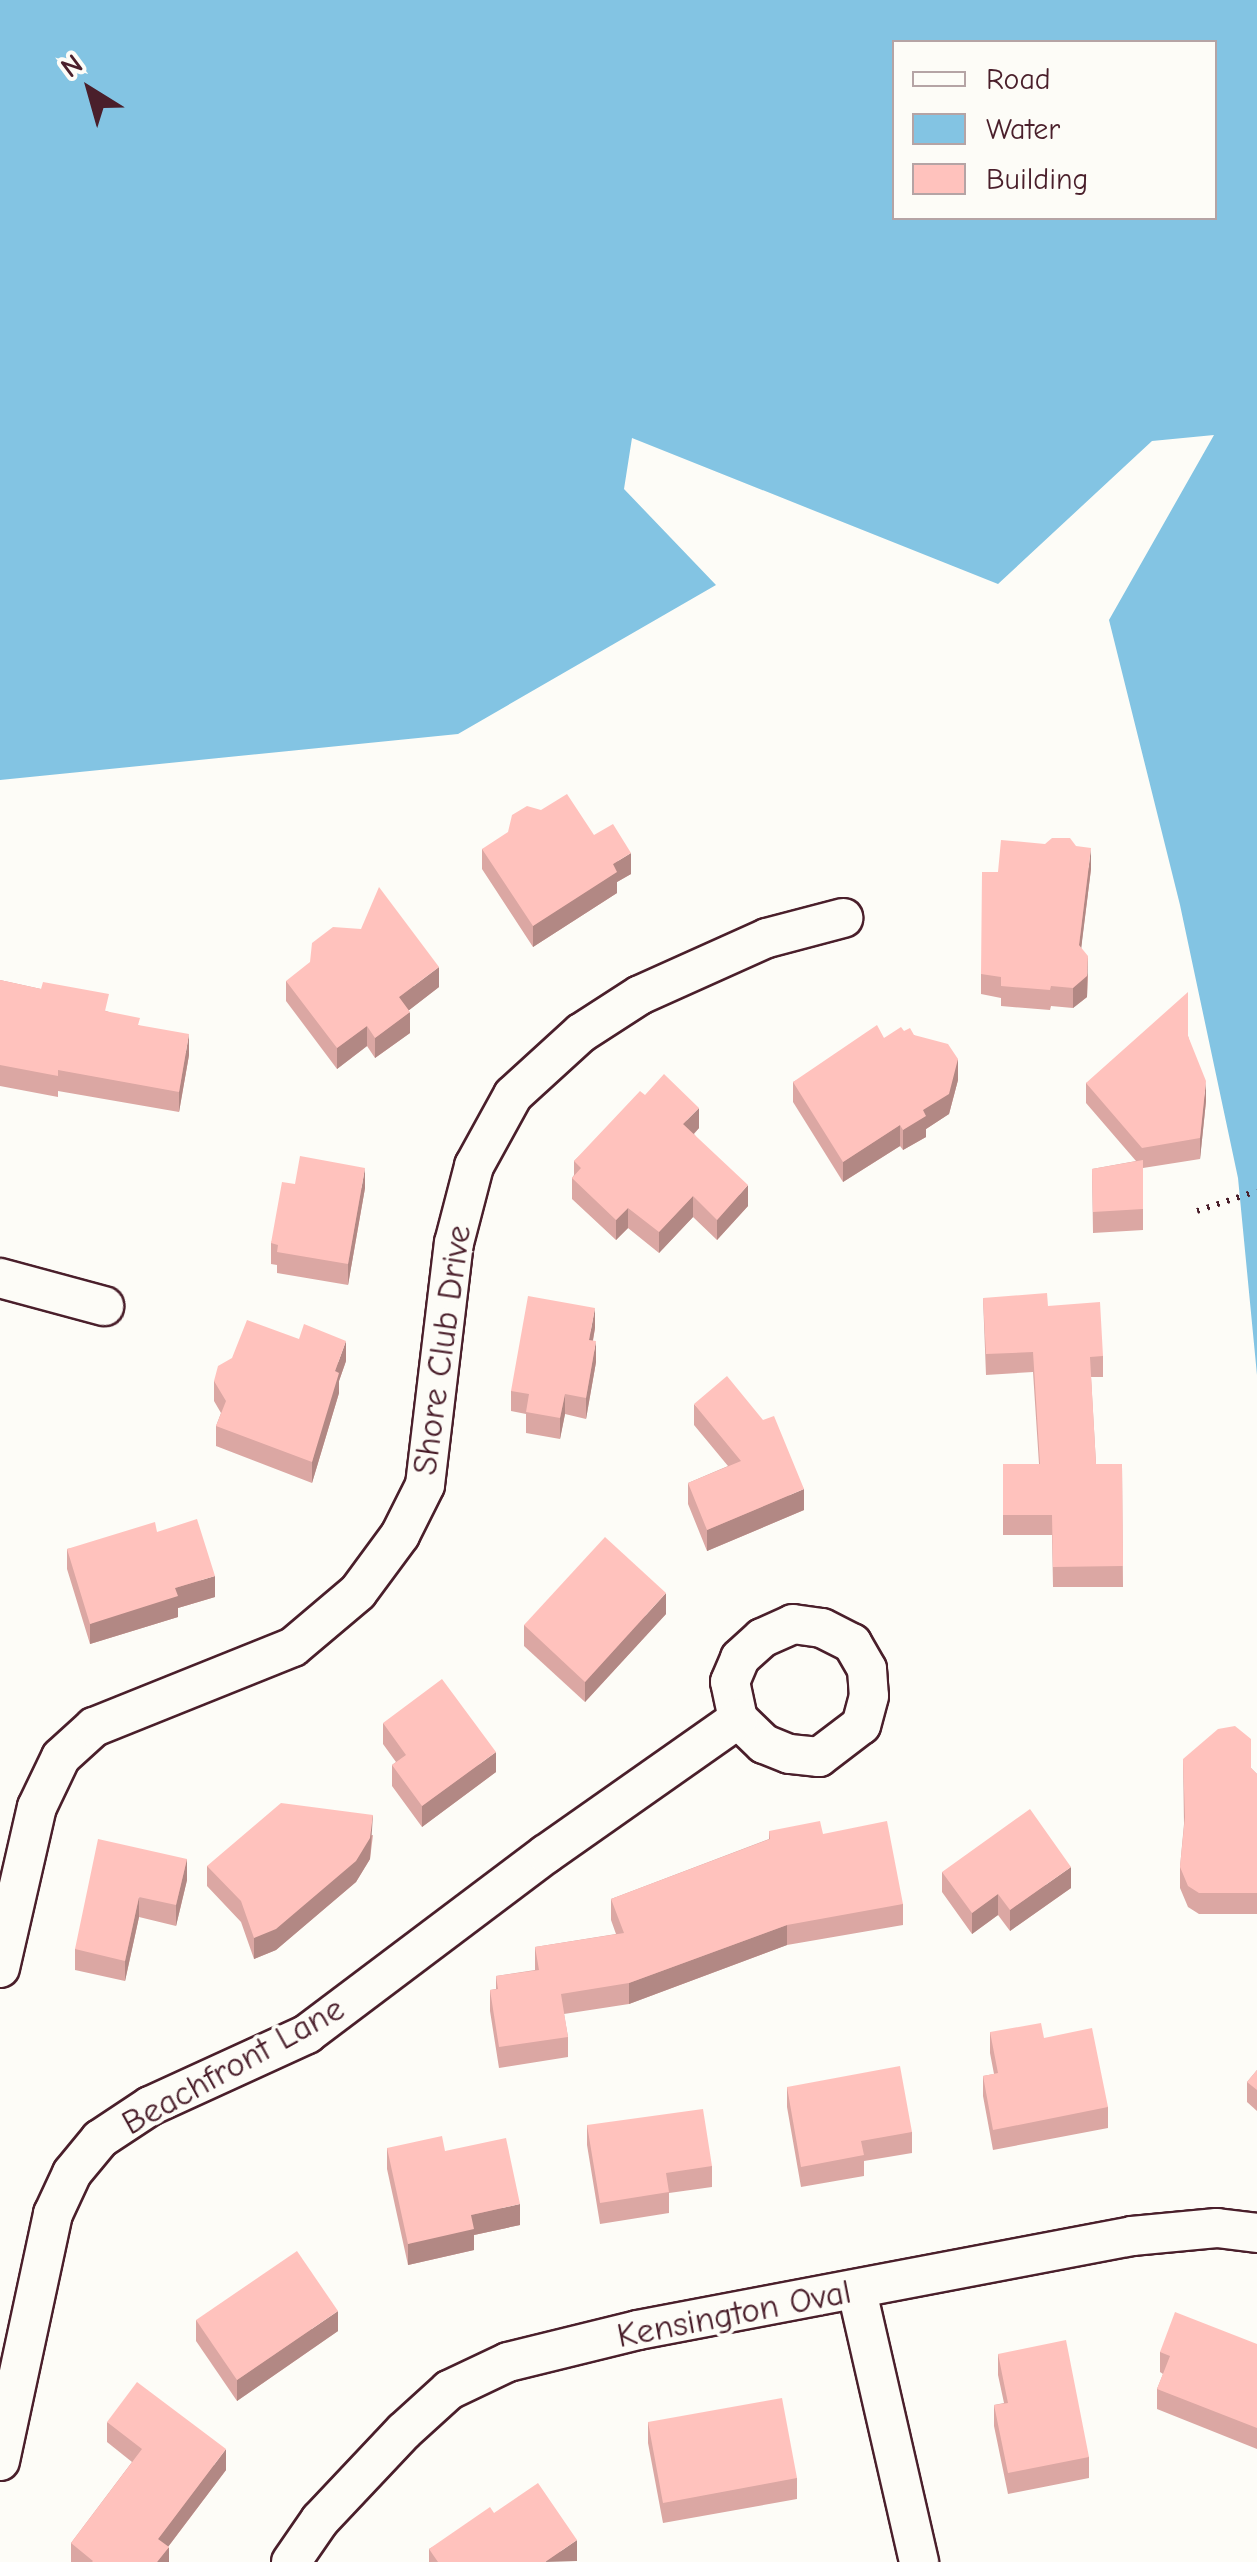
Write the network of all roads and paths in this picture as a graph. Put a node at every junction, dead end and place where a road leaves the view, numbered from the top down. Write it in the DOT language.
graph roads {
  1 [pos="843,918"];
  2 [pos="1257,1191"];
  3 [pos="1197,1211"];
  4 [pos="0,1278"];
  5 [pos="104,1306"];
  6 [pos="738,1719"];
  7 [pos="0,1968"];
  8 [pos="1257,2233"];
  9 [pos="857,2291"];
  10 [pos="0,2461"];
  11 [pos="291,2562"];
  12 [pos="919,2562"];
  1 -- 7 [label="street, Shore Club Drive"];
  2 -- 3 [label="path"];
  4 -- 5 [label="street"];
  6 -- 10 [label="street, Beachfront Lane"];
  8 -- 9 [label="street, Kensington Oval"];
  9 -- 11 [label="street, Kensington Oval"];
  9 -- 12 [label="street"];
}
